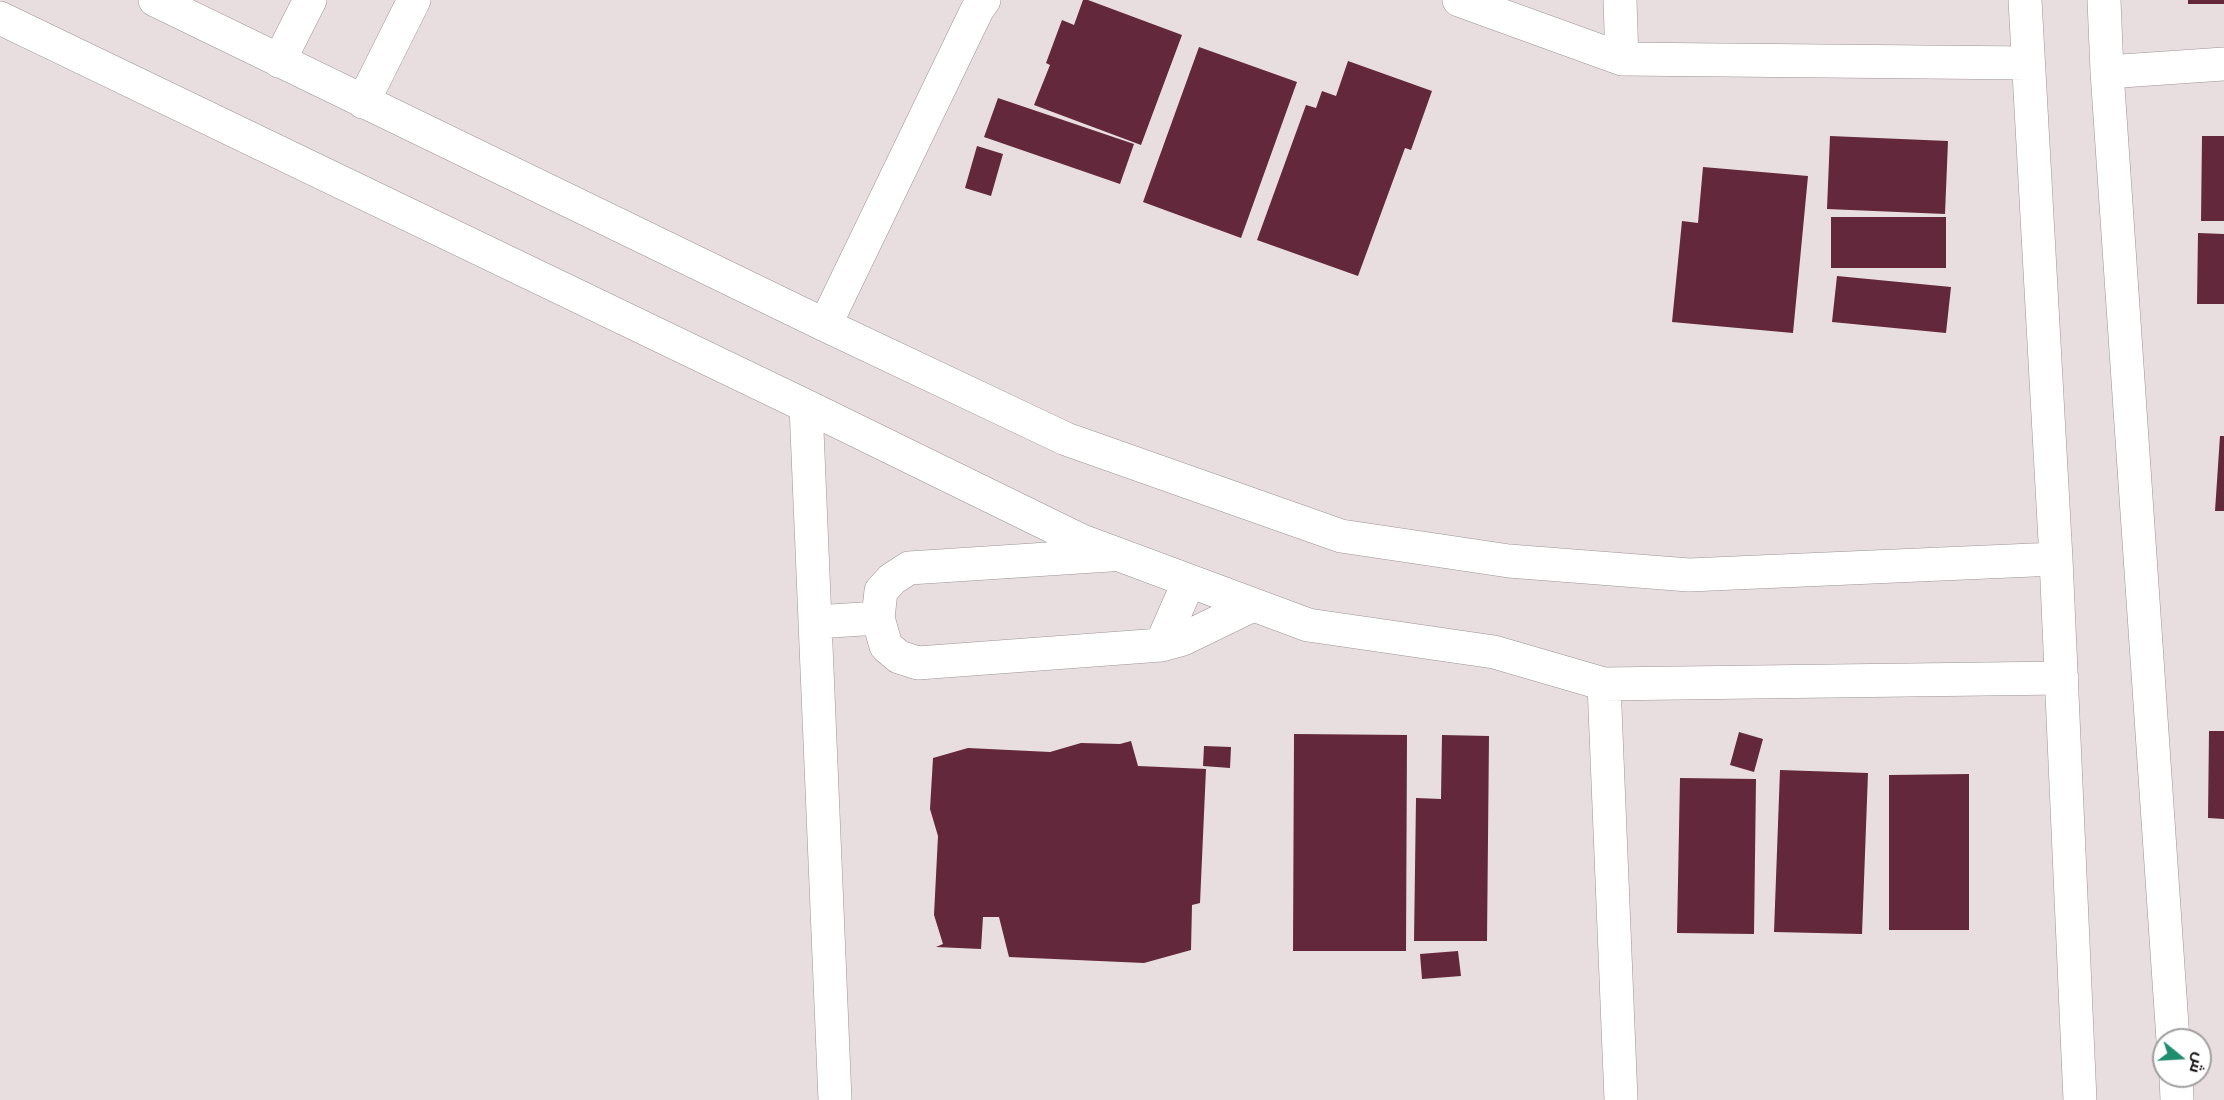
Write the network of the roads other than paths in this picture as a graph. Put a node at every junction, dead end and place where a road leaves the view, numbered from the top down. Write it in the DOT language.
graph roads {
  1 [pos="155,0"];
  2 [pos="310,0"];
  3 [pos="414,0"];
  4 [pos="984,0"];
  5 [pos="1459,0"];
  6 [pos="1620,0"];
  7 [pos="2025,0"];
  8 [pos="2104,0"];
  9 [pos="0,18"];
  10 [pos="1622,58"];
  11 [pos="279,61"];
  12 [pos="2027,63"];
  13 [pos="2224,64"];
  14 [pos="2107,72"];
  15 [pos="363,102"];
  16 [pos="825,326"];
  17 [pos="806,406"];
  18 [pos="1118,555"];
  19 [pos="2056,559"];
  20 [pos="1189,581"];
  21 [pos="1253,605"];
  22 [pos="878,618"];
  23 [pos="816,622"];
  24 [pos="1161,645"];
  25 [pos="2062,678"];
  26 [pos="1604,684"];
  27 [pos="2172,1028"];
  28 [pos="835,1100"];
  29 [pos="1621,1100"];
  30 [pos="2079,1100"];
  1 -- 11 [label="street"];
  2 -- 11 [label="street"];
  3 -- 15 [label="street"];
  4 -- 16 [label="street"];
  5 -- 10 [label="street"];
  6 -- 10 [label="street"];
  7 -- 12 [label="street"];
  8 -- 14 [label="street"];
  9 -- 17 [label="street"];
  10 -- 12 [label="street"];
  11 -- 15 [label="street"];
  12 -- 19 [label="street"];
  13 -- 14 [label="street"];
  14 -- 27 [label="street"];
  15 -- 16 [label="street"];
  16 -- 19 [label="street"];
  17 -- 18 [label="street"];
  17 -- 23 [label="street"];
  18 -- 20 [label="street"];
  18 -- 22 [label="street"];
  19 -- 25 [label="street"];
  20 -- 21 [label="street"];
  20 -- 24 [label="street"];
  21 -- 24 [label="street"];
  21 -- 26 [label="street"];
  22 -- 23 [label="street"];
  22 -- 24 [label="street"];
  23 -- 28 [label="street"];
  25 -- 26 [label="street"];
  25 -- 30 [label="street"];
  26 -- 29 [label="street"];
}
